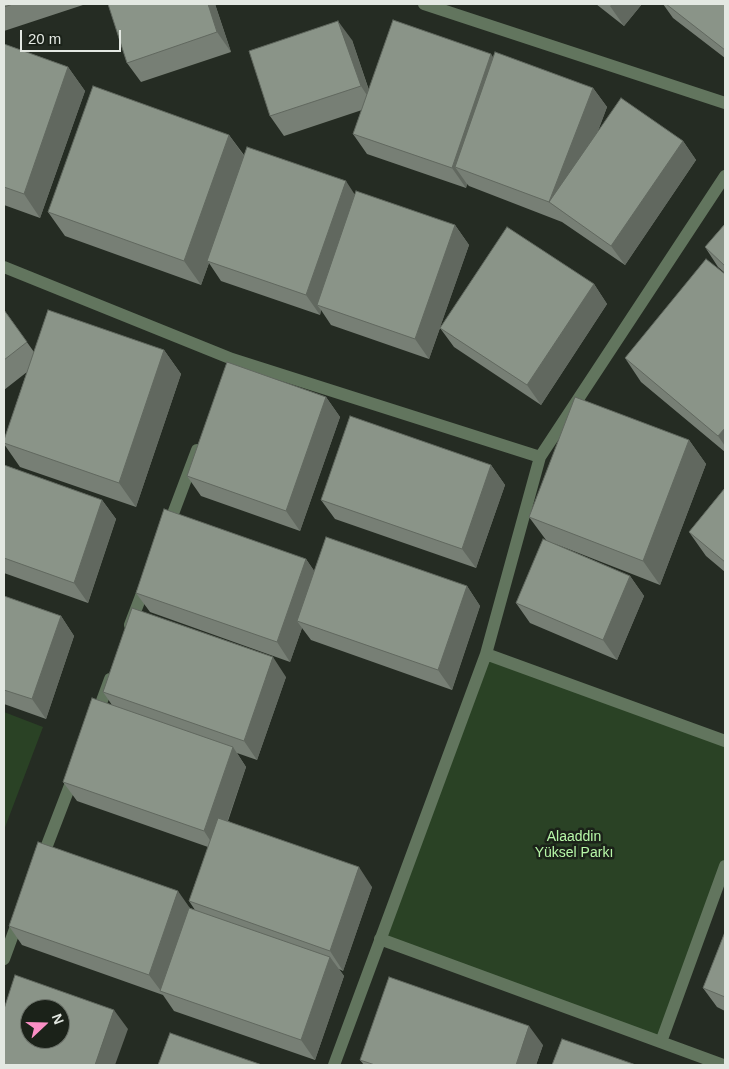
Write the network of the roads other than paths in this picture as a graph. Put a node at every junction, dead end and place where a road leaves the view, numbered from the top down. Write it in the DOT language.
graph roads {
  1 [pos="424,4"];
  2 [pos="725,103"];
  3 [pos="725,176"];
  4 [pos="4,267"];
  5 [pos="200,442"];
  6 [pos="540,457"];
  7 [pos="165,534"];
  8 [pos="151,571"];
  9 [pos="127,635"];
  10 [pos="486,654"];
  11 [pos="116,663"];
  12 [pos="92,727"];
  13 [pos="725,741"];
  14 [pos="78,764"];
  15 [pos="725,866"];
  16 [pos="36,875"];
  17 [pos="25,902"];
  18 [pos="380,939"];
  19 [pos="4,959"];
  20 [pos="661,1042"];
  21 [pos="334,1065"];
  22 [pos="723,1065"];
  1 -- 2 [label="street"];
  3 -- 6 [label="street"];
  4 -- 6 [label="street"];
  5 -- 7 [label="street"];
  6 -- 10 [label="street"];
  8 -- 9 [label="street"];
  10 -- 13 [label="street"];
  10 -- 18 [label="street"];
  11 -- 12 [label="street"];
  14 -- 16 [label="street"];
  15 -- 20 [label="street"];
  17 -- 19 [label="street"];
  18 -- 20 [label="street"];
  18 -- 21 [label="street"];
  20 -- 22 [label="street"];
}
